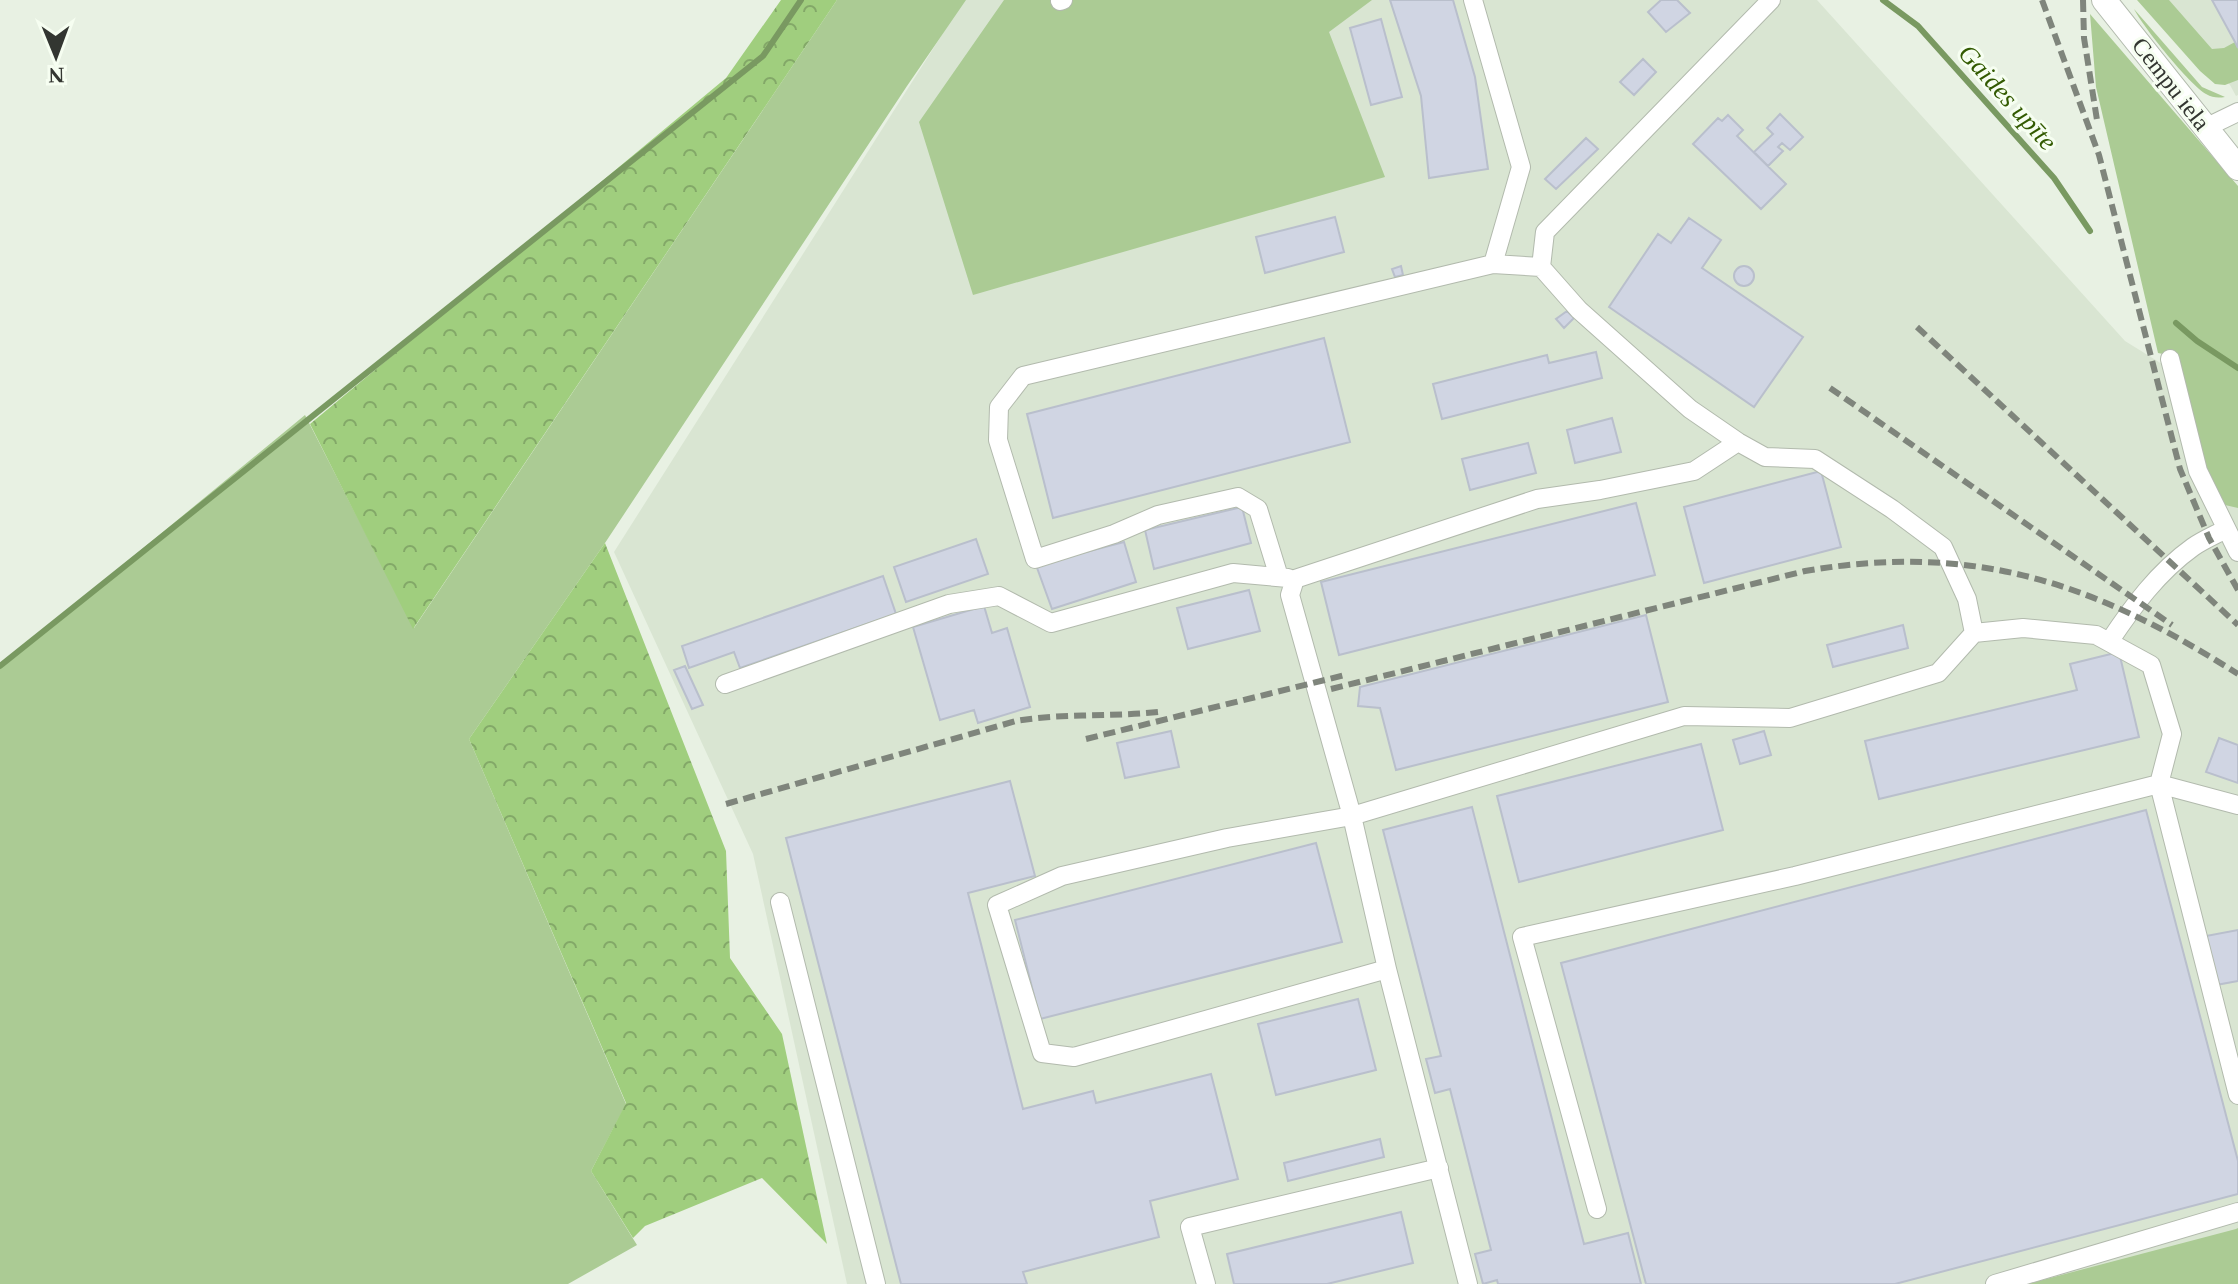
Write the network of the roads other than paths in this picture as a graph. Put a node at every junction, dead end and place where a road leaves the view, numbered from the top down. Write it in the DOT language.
graph roads {
  1 [pos="1473,0"];
  2 [pos="1771,0"];
  3 [pos="2105,0"];
  4 [pos="2238,112"];
  5 [pos="2205,128"];
  6 [pos="2238,168"];
  7 [pos="1493,264"];
  8 [pos="1541,267"];
  9 [pos="2170,359"];
  10 [pos="1738,442"];
  11 [pos="2226,529"];
  12 [pos="2238,552"];
  13 [pos="1287,578"];
  14 [pos="1974,633"];
  15 [pos="2109,642"];
  16 [pos="725,684"];
  17 [pos="2159,784"];
  18 [pos="2238,805"];
  19 [pos="1352,816"];
  20 [pos="780,902"];
  21 [pos="1387,969"];
  22 [pos="2238,1095"];
  23 [pos="1439,1168"];
  24 [pos="1597,1209"];
  25 [pos="2238,1212"];
  26 [pos="2017,1281"];
  27 [pos="876,1284"];
  28 [pos="1206,1284"];
  29 [pos="1468,1284"];
  30 [pos="1995,1284"];
  1 -- 7 [label="street"];
  2 -- 8 [label="street"];
  3 -- 5 [label="main road, Cempu iela"];
  4 -- 5 [label="street"];
  5 -- 6 [label="main road, Cempu iela"];
  7 -- 8 [label="street"];
  7 -- 13 [label="street"];
  8 -- 10 [label="street"];
  9 -- 11 [label="street"];
  10 -- 13 [label="street"];
  10 -- 14 [label="street"];
  11 -- 12 [label="street"];
  11 -- 15 [label="street"];
  13 -- 16 [label="street"];
  13 -- 19 [label="street"];
  14 -- 15 [label="street"];
  14 -- 19 [label="street"];
  15 -- 17 [label="street"];
  17 -- 18 [label="street"];
  17 -- 22 [label="street"];
  17 -- 24 [label="street"];
  19 -- 21 [label="street"];
  19 -- 21 [label="street"];
  20 -- 27 [label="street"];
  21 -- 23 [label="street"];
  23 -- 28 [label="street"];
  23 -- 29 [label="street"];
  25 -- 26 [label="street"];
  26 -- 30 [label="street"];
}
